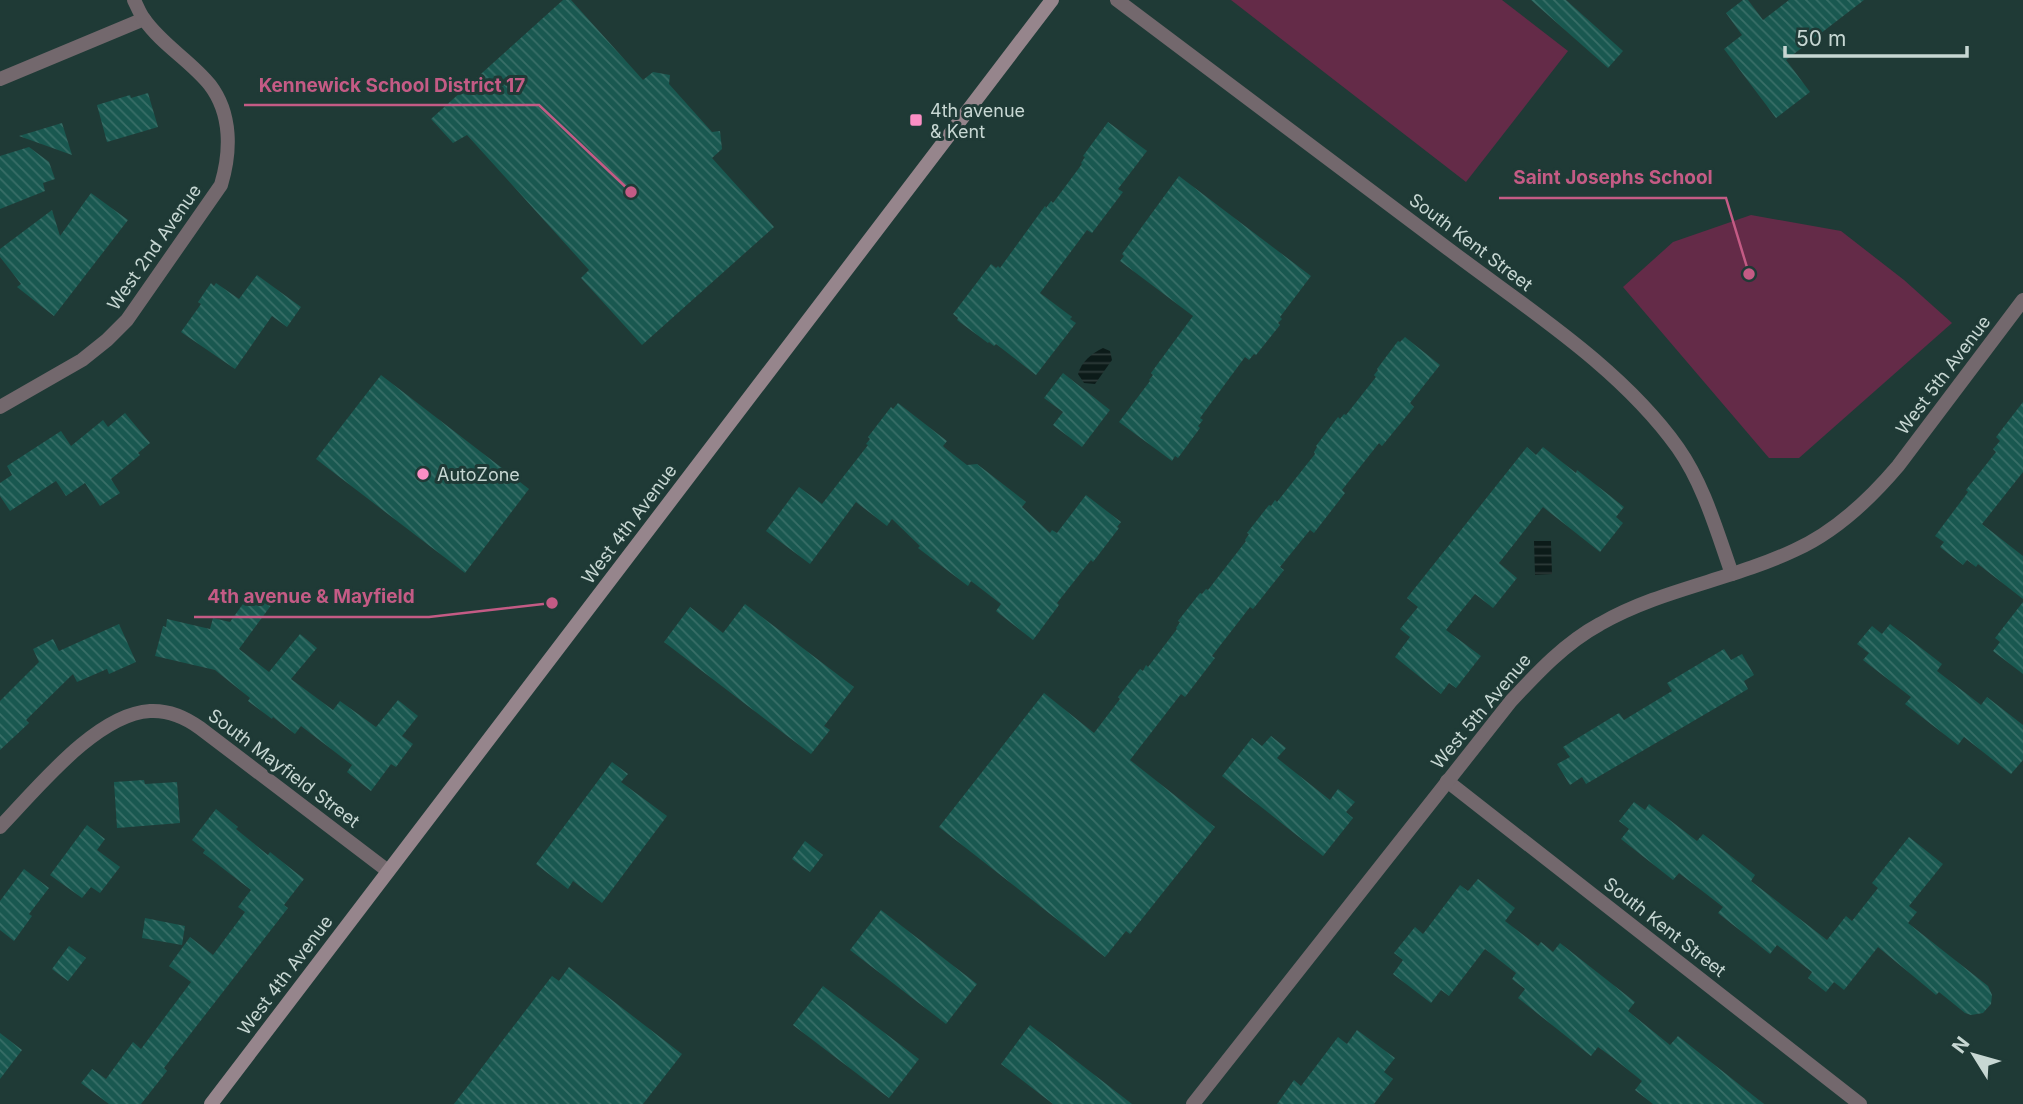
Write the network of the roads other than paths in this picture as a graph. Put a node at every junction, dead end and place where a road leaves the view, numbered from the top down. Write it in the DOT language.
graph roads {
  1 [pos="134,0"];
  2 [pos="1052,0"];
  3 [pos="1117,0"];
  4 [pos="144,19"];
  5 [pos="0,79"];
  6 [pos="2023,300"];
  7 [pos="0,407"];
  8 [pos="1732,574"];
  9 [pos="1447,781"];
  10 [pos="0,827"];
  11 [pos="388,871"];
  12 [pos="211,1104"];
  13 [pos="1193,1104"];
  14 [pos="1860,1104"];
  1 -- 4 [label="street"];
  2 -- 11 [label="main road, West 4th Avenue"];
  3 -- 8 [label="street, South Kent Street"];
  4 -- 5 [label="street"];
  4 -- 7 [label="street, West 2nd Avenue"];
  6 -- 8 [label="street, West 5th Avenue"];
  8 -- 9 [label="street, West 5th Avenue"];
  9 -- 13 [label="street, West 5th Avenue"];
  9 -- 14 [label="street, South Kent Street"];
  10 -- 11 [label="street, South Mayfield Street"];
  11 -- 12 [label="main road, West 4th Avenue"];
}
